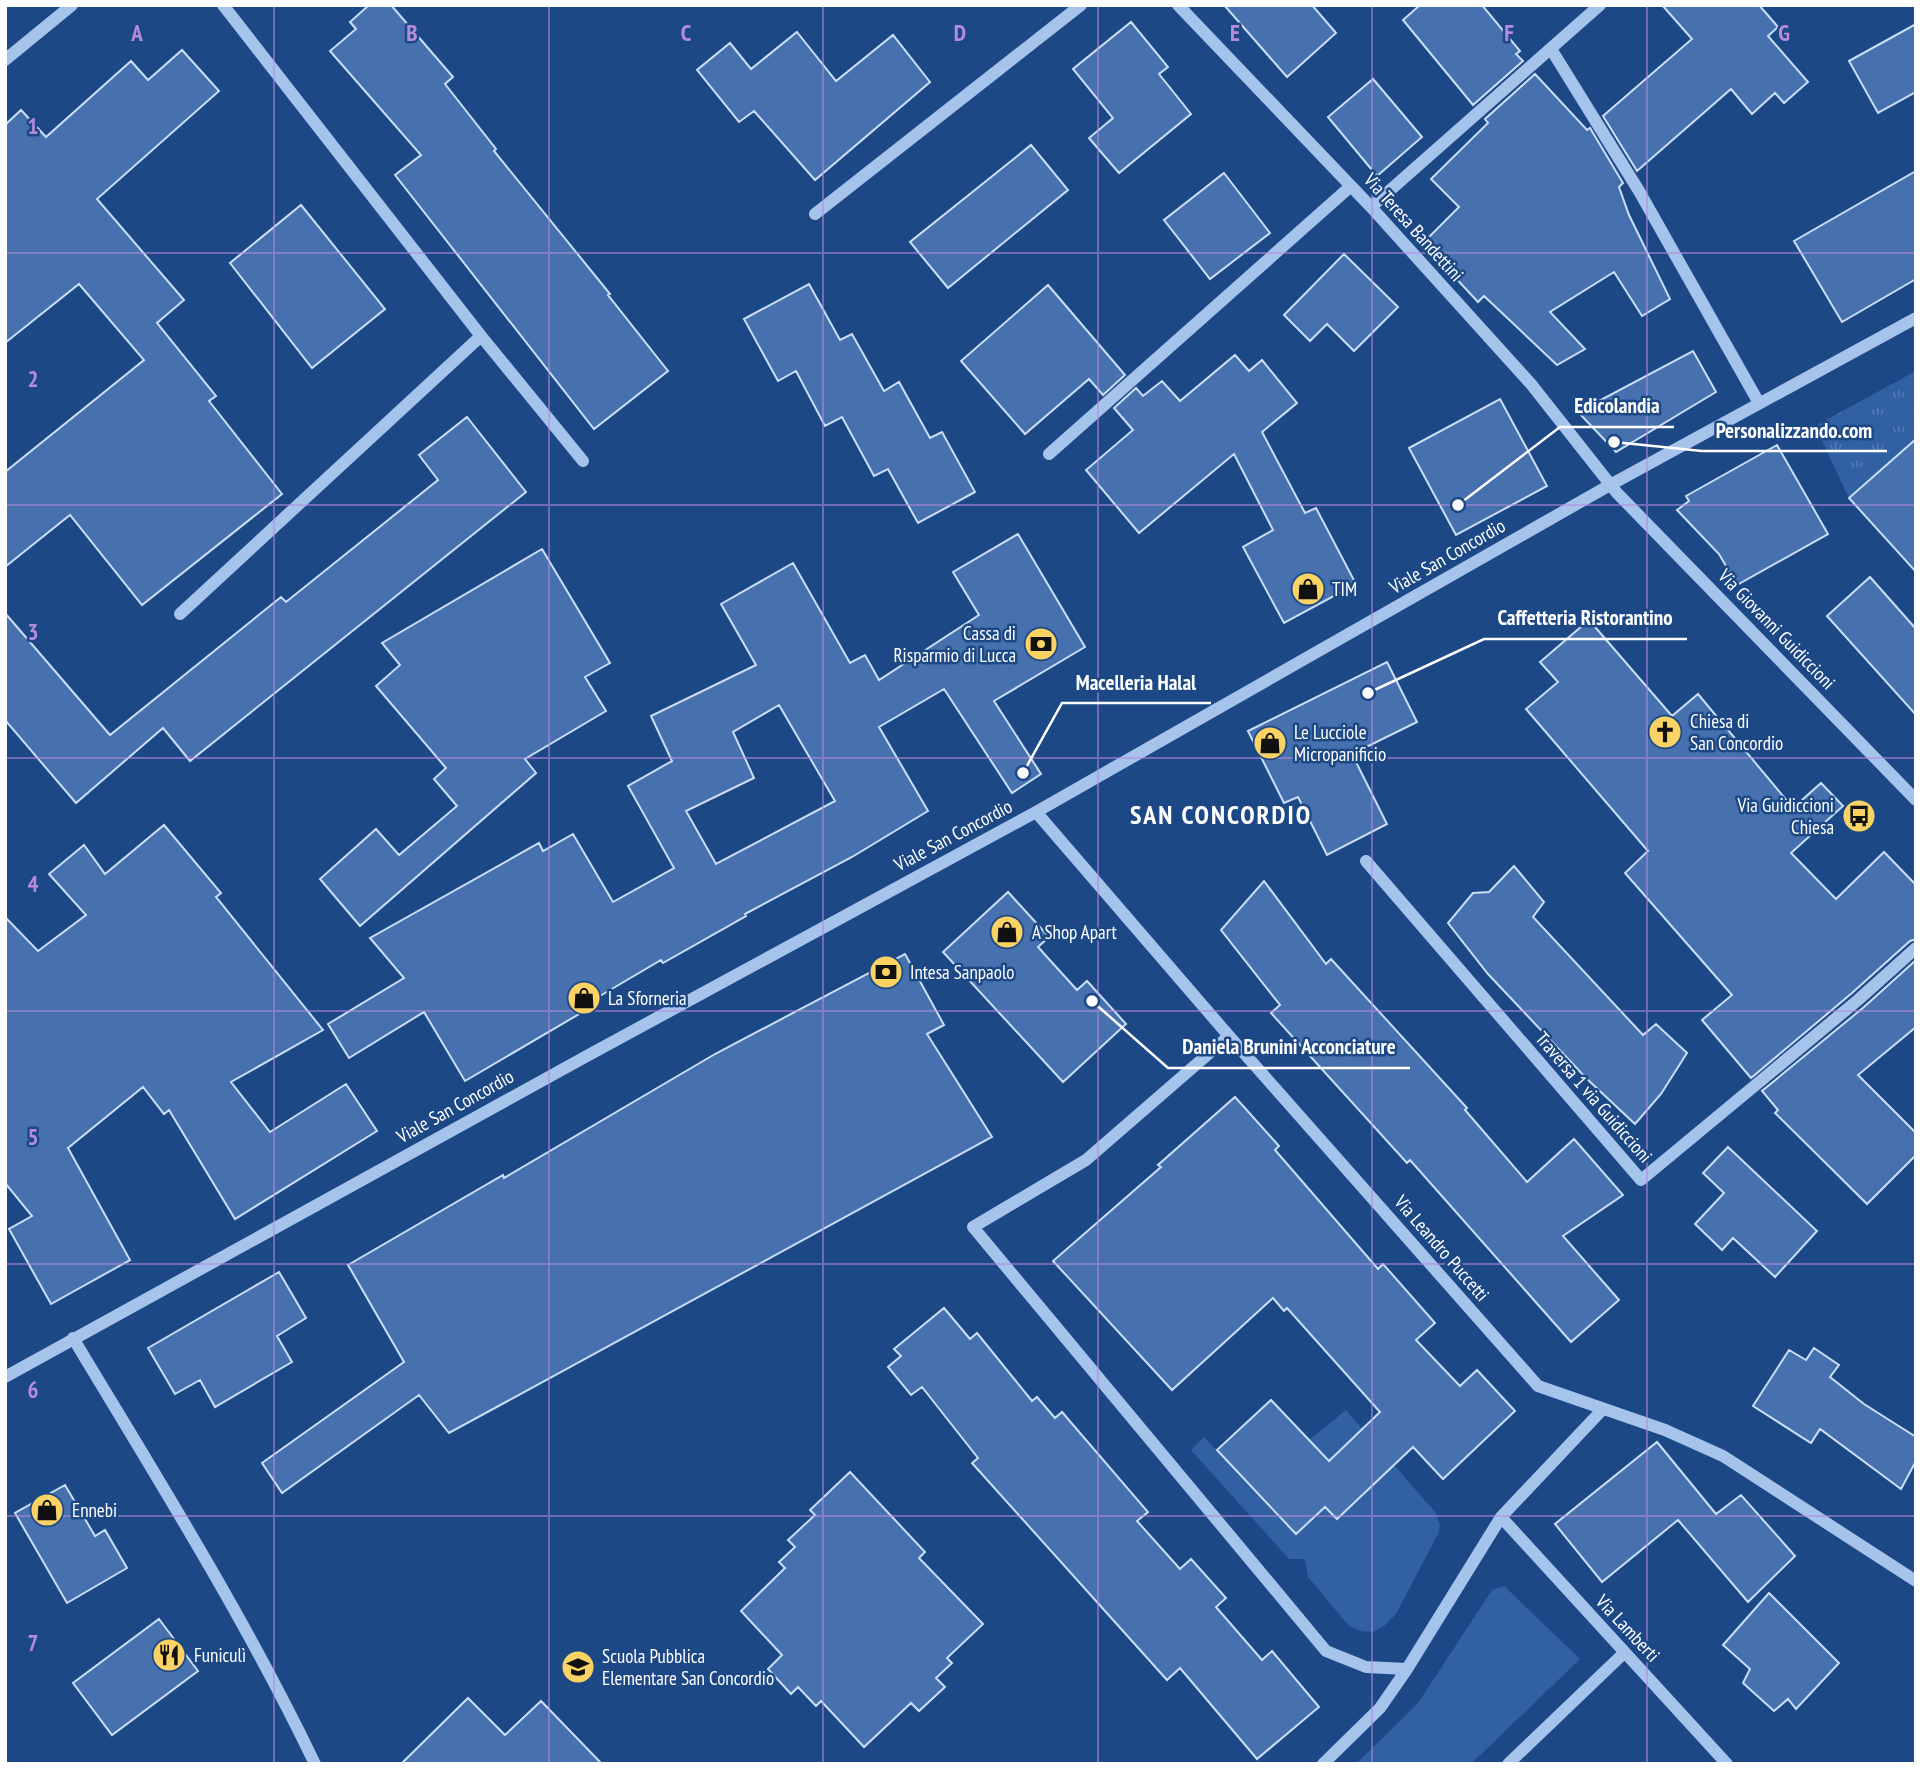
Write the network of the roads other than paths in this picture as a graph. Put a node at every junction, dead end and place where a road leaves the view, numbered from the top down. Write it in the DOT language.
graph roads {
  1 [pos="72,5"];
  2 [pos="223,5"];
  3 [pos="1081,5"];
  4 [pos="1178,5"];
  5 [pos="1600,5"];
  6 [pos="1551,49"];
  7 [pos="5,60"];
  8 [pos="1351,186"];
  9 [pos="1371,206"];
  10 [pos="815,214"];
  11 [pos="1916,318"];
  12 [pos="481,335"];
  13 [pos="1759,403"];
  14 [pos="1049,454"];
  15 [pos="583,461"];
  16 [pos="1610,485"];
  17 [pos="180,614"];
  18 [pos="1916,800"];
  19 [pos="1036,812"];
  20 [pos="1366,861"];
  21 [pos="1916,948"];
  22 [pos="1229,1035"];
  23 [pos="73,1338"];
  24 [pos="5,1377"];
  25 [pos="1603,1409"];
  26 [pos="1501,1517"];
  27 [pos="1916,1581"];
  28 [pos="1624,1653"];
  29 [pos="1407,1669"];
  30 [pos="315,1764"];
  31 [pos="1323,1764"];
  32 [pos="1508,1764"];
  33 [pos="1727,1764"];
  1 -- 7 [label="street"];
  2 -- 12 [label="street"];
  3 -- 10 [label="street"];
  4 -- 8 [label="street, Via Teresa Bandettini"];
  5 -- 6 [label="street"];
  6 -- 9 [label="street"];
  6 -- 13 [label="street"];
  8 -- 9 [label="street, Via Teresa Bandettini"];
  8 -- 14 [label="street"];
  9 -- 16 [label="street, Via Teresa Bandettini"];
  11 -- 13 [label="street, Viale San Concordio"];
  12 -- 15 [label="street"];
  12 -- 17 [label="street"];
  13 -- 16 [label="street, Viale San Concordio"];
  16 -- 18 [label="street, Via Giovanni Guidiccioni"];
  16 -- 19 [label="street, Viale San Concordio"];
  19 -- 22 [label="street, Via Leandro Puccetti"];
  19 -- 23 [label="street, Viale San Concordio"];
  20 -- 21 [label="street, Traversa 1 via Guidiccioni"];
  22 -- 25 [label="street, Via Leandro Puccetti"];
  22 -- 29 [label="street"];
  23 -- 24 [label="street, Viale San Concordio"];
  23 -- 30 [label="street"];
  25 -- 26 [label="street"];
  25 -- 27 [label="street, Via Leandro Puccetti"];
  26 -- 28 [label="street, Via Lamberti"];
  26 -- 29 [label="street"];
  28 -- 32 [label="street"];
  28 -- 33 [label="street, Via Lamberti"];
  29 -- 31 [label="street"];
}
